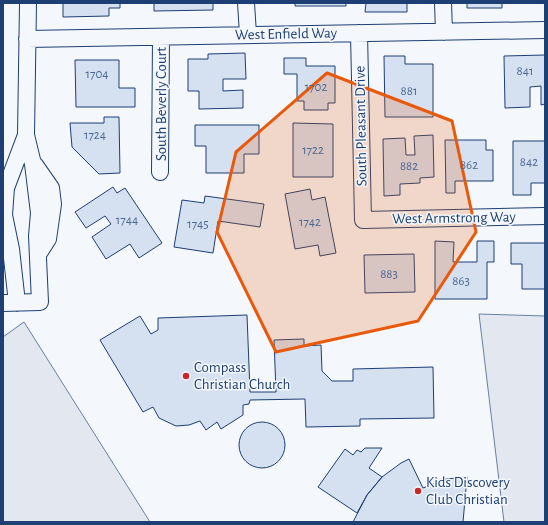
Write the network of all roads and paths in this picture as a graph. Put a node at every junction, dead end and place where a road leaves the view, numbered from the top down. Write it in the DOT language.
graph roads {
  1 [pos="28,3"];
  2 [pos="246,3"];
  3 [pos="443,3"];
  4 [pos="545,30"];
  5 [pos="444,32"];
  6 [pos="359,33"];
  7 [pos="248,34"];
  8 [pos="161,37"];
  9 [pos="27,39"];
  10 [pos="26,135"];
  11 [pos="160,172"];
  12 [pos="545,216"];
  13 [pos="363,220"];
  14 [pos="9,280"];
  15 [pos="40,280"];
  16 [pos="10,303"];
  1 -- 9 [label="street"];
  2 -- 7 [label="street"];
  3 -- 5 [label="street"];
  4 -- 5 [label="street, West Enfield Way"];
  5 -- 6 [label="street, West Enfield Way"];
  6 -- 7 [label="street, West Enfield Way"];
  6 -- 13 [label="street, South Pleasant Drive"];
  7 -- 8 [label="street, West Enfield Way"];
  8 -- 9 [label="street, West Enfield Way"];
  8 -- 11 [label="street, South Beverly Court"];
  9 -- 10 [label="street"];
  10 -- 14 [label="street"];
  10 -- 15 [label="street"];
  12 -- 13 [label="street, West Armstrong Way"];
  14 -- 15 [label="street"];
  14 -- 16 [label="street"];
  15 -- 16 [label="street"];
}
